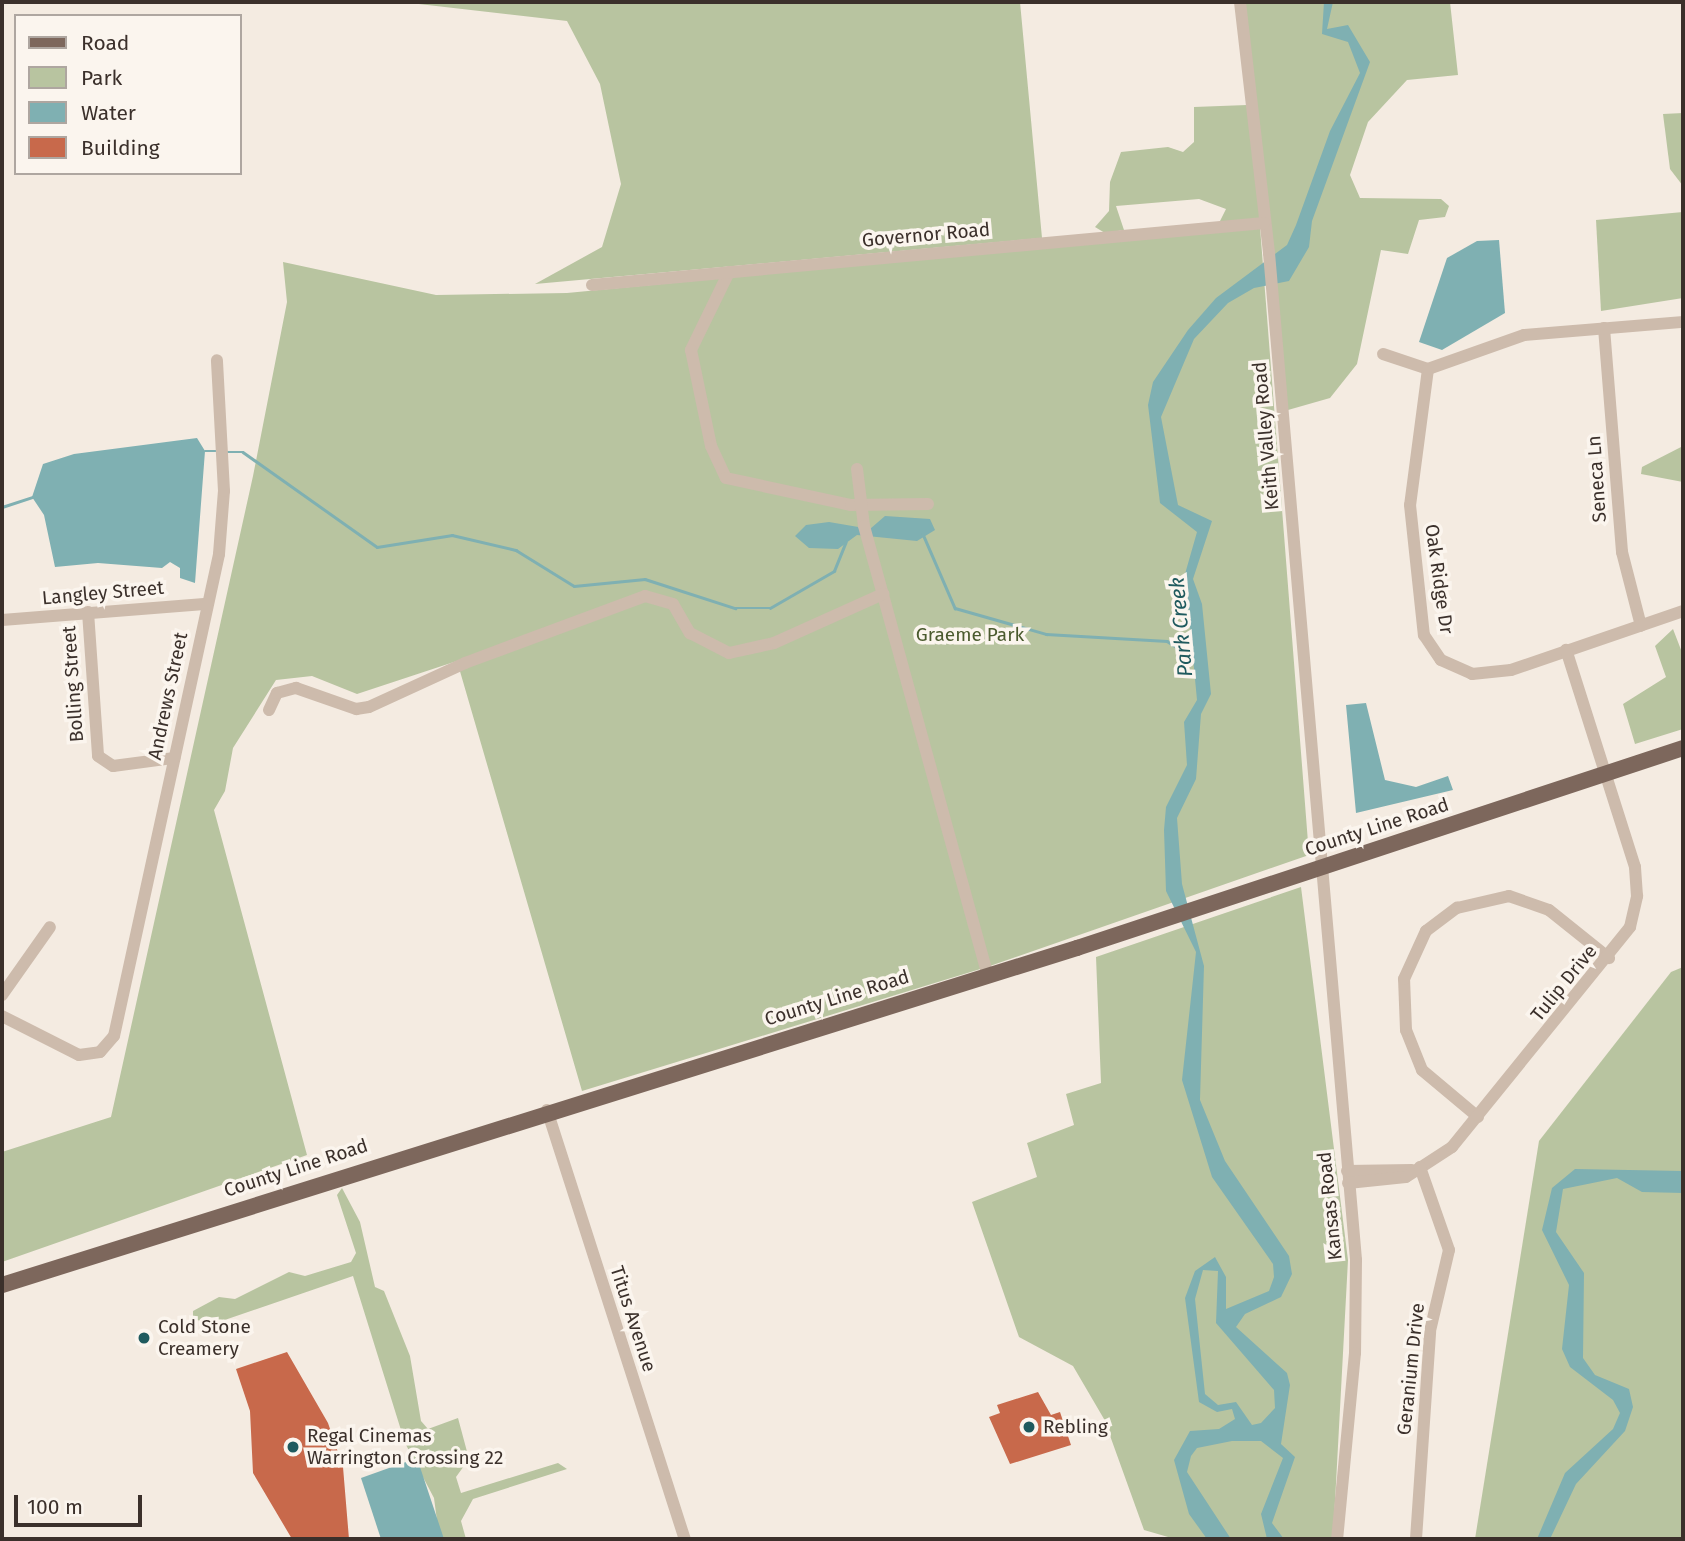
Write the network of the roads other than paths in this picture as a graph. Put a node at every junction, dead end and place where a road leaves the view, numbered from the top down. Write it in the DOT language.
graph roads {
  1 [pos="1240,2"];
  2 [pos="1264,223"];
  3 [pos="729,272"];
  4 [pos="592,285"];
  5 [pos="1683,322"];
  6 [pos="1604,328"];
  7 [pos="1384,354"];
  8 [pos="217,360"];
  9 [pos="1428,369"];
  10 [pos="857,469"];
  11 [pos="862,504"];
  12 [pos="928,504"];
  13 [pos="883,594"];
  14 [pos="207,604"];
  15 [pos="1683,611"];
  16 [pos="88,612"];
  17 [pos="2,620"];
  18 [pos="1641,626"];
  19 [pos="1566,650"];
  20 [pos="269,710"];
  21 [pos="1683,748"];
  22 [pos="174,758"];
  23 [pos="1605,774"];
  24 [pos="1321,868"];
  25 [pos="50,927"];
  26 [pos="1609,958"];
  27 [pos="988,975"];
  28 [pos="2,995"];
  29 [pos="2,1016"];
  30 [pos="547,1110"];
  31 [pos="1478,1117"];
  32 [pos="1416,1168"];
  33 [pos="1347,1177"];
  34 [pos="2,1285"];
  35 [pos="685,1539"];
  36 [pos="1337,1539"];
  37 [pos="1416,1539"];
  1 -- 2 [label="street, Keith Valley Road"];
  2 -- 3 [label="street, Governor Road"];
  2 -- 24 [label="street, Keith Valley Road"];
  3 -- 4 [label="street, Governor Road"];
  3 -- 11 [label="street"];
  5 -- 6 [label="street"];
  6 -- 9 [label="street"];
  6 -- 18 [label="street, Seneca Ln"];
  7 -- 9 [label="street"];
  8 -- 14 [label="street, Andrews Street"];
  9 -- 19 [label="street, Oak Ridge Dr"];
  10 -- 11 [label="street"];
  11 -- 12 [label="street"];
  11 -- 13 [label="street"];
  13 -- 20 [label="street"];
  13 -- 27 [label="street"];
  14 -- 16 [label="street, Langley Street"];
  14 -- 22 [label="street, Andrews Street"];
  15 -- 18 [label="street, Oak Ridge Dr"];
  16 -- 17 [label="street, Langley Street"];
  16 -- 22 [label="street, Bolling Street"];
  18 -- 19 [label="street, Oak Ridge Dr"];
  19 -- 23 [label="street, Tulip Drive"];
  21 -- 23 [label="main road, County Line Road"];
  22 -- 29 [label="street, Andrews Street"];
  23 -- 24 [label="main road, County Line Road"];
  23 -- 26 [label="street, Tulip Drive"];
  24 -- 27 [label="main road, County Line Road"];
  24 -- 33 [label="street, Kansas Road"];
  25 -- 28 [label="street"];
  26 -- 31 [label="street, Tulip Drive"];
  26 -- 31 [label="street"];
  27 -- 30 [label="main road, County Line Road"];
  30 -- 34 [label="main road, County Line Road"];
  30 -- 35 [label="street, Titus Avenue"];
  31 -- 32 [label="street, Tulip Drive"];
  32 -- 33 [label="street"];
  32 -- 37 [label="street, Geranium Drive"];
  33 -- 36 [label="street, Kansas Road"];
}
